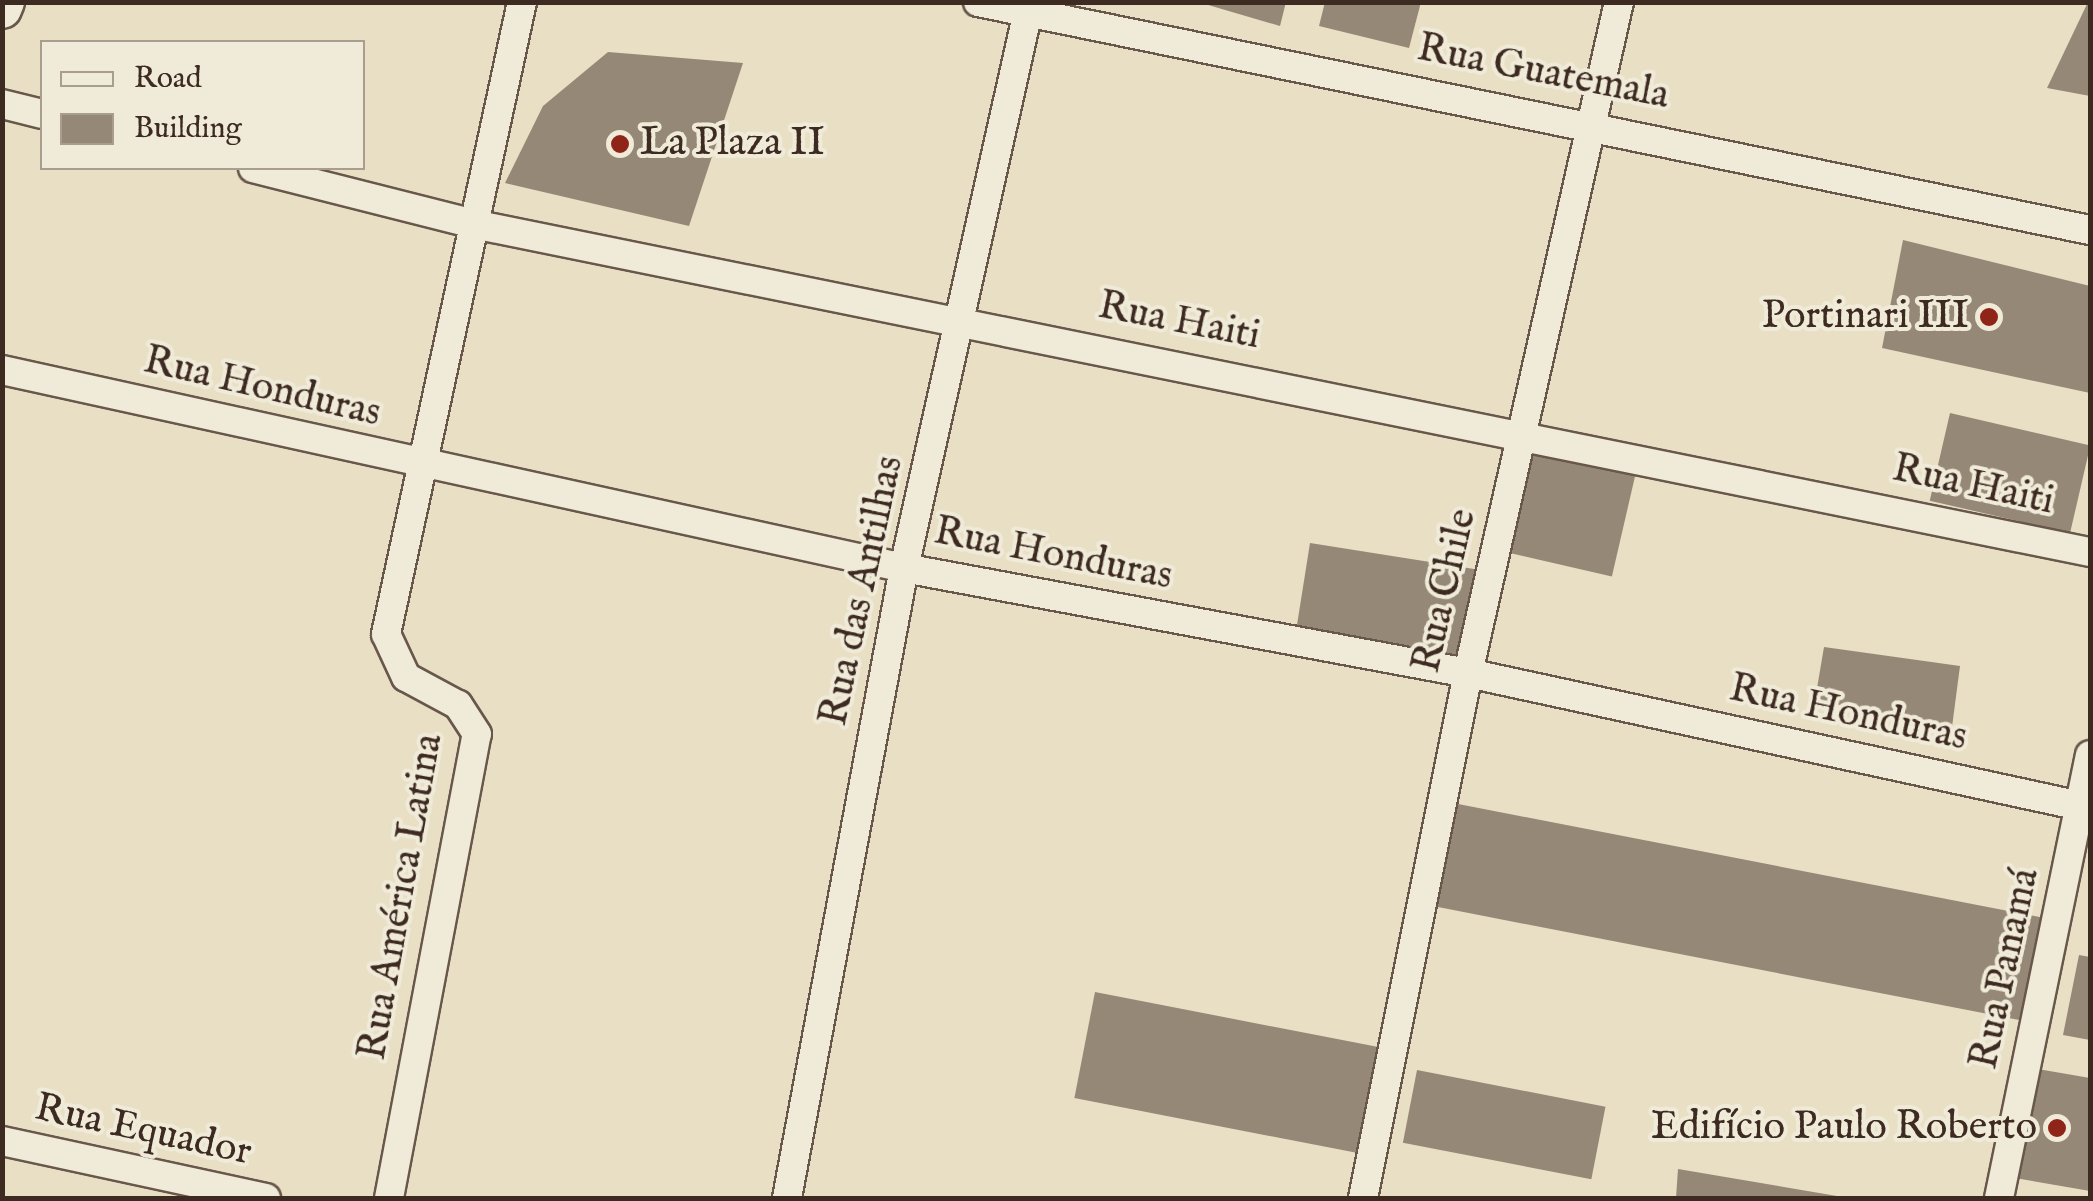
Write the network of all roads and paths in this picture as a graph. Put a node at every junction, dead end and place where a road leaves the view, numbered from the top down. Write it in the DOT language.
graph roads {
  1 [pos="522,2"];
  2 [pos="978,2"];
  3 [pos="1619,2"];
  4 [pos="1029,7"];
  5 [pos="2,104"];
  6 [pos="40,114"];
  7 [pos="1593,122"];
  8 [pos="260,170"];
  9 [pos="478,224"];
  10 [pos="2090,230"];
  11 [pos="966,320"];
  12 [pos="2,370"];
  13 [pos="1523,431"];
  14 [pos="424,466"];
  15 [pos="2090,552"];
  16 [pos="904,568"];
  17 [pos="1468,672"];
  18 [pos="2090,755"];
  19 [pos="2086,807"];
  20 [pos="2,1141"];
  21 [pos="266,1198"];
  22 [pos="389,1198"];
  23 [pos="786,1198"];
  24 [pos="1363,1198"];
  25 [pos="2000,1198"];
  1 -- 9 [label="street, Rua América Latina"];
  2 -- 4 [label="street, Rua Guatemala"];
  3 -- 7 [label="street, Rua Chile"];
  4 -- 7 [label="street, Rua Guatemala"];
  4 -- 11 [label="street, Rua das Antilhas"];
  5 -- 6 [label="street"];
  7 -- 10 [label="street, Rua Guatemala"];
  7 -- 13 [label="street, Rua Chile"];
  8 -- 9 [label="street, Rua Haiti"];
  9 -- 11 [label="street, Rua Haiti"];
  9 -- 14 [label="street, Rua América Latina"];
  11 -- 13 [label="street, Rua Haiti"];
  11 -- 16 [label="street, Rua das Antilhas"];
  12 -- 14 [label="street, Rua Honduras"];
  13 -- 15 [label="street, Rua Haiti"];
  13 -- 17 [label="street, Rua Chile"];
  14 -- 16 [label="street, Rua Honduras"];
  14 -- 22 [label="street, Rua América Latina"];
  16 -- 17 [label="street, Rua Honduras"];
  16 -- 23 [label="street, Rua das Antilhas"];
  17 -- 19 [label="street, Rua Honduras"];
  17 -- 24 [label="street, Rua Chile"];
  18 -- 19 [label="street, Rua Panamá"];
  19 -- 25 [label="street, Rua Panamá"];
  20 -- 21 [label="street, Rua Equador"];
}
